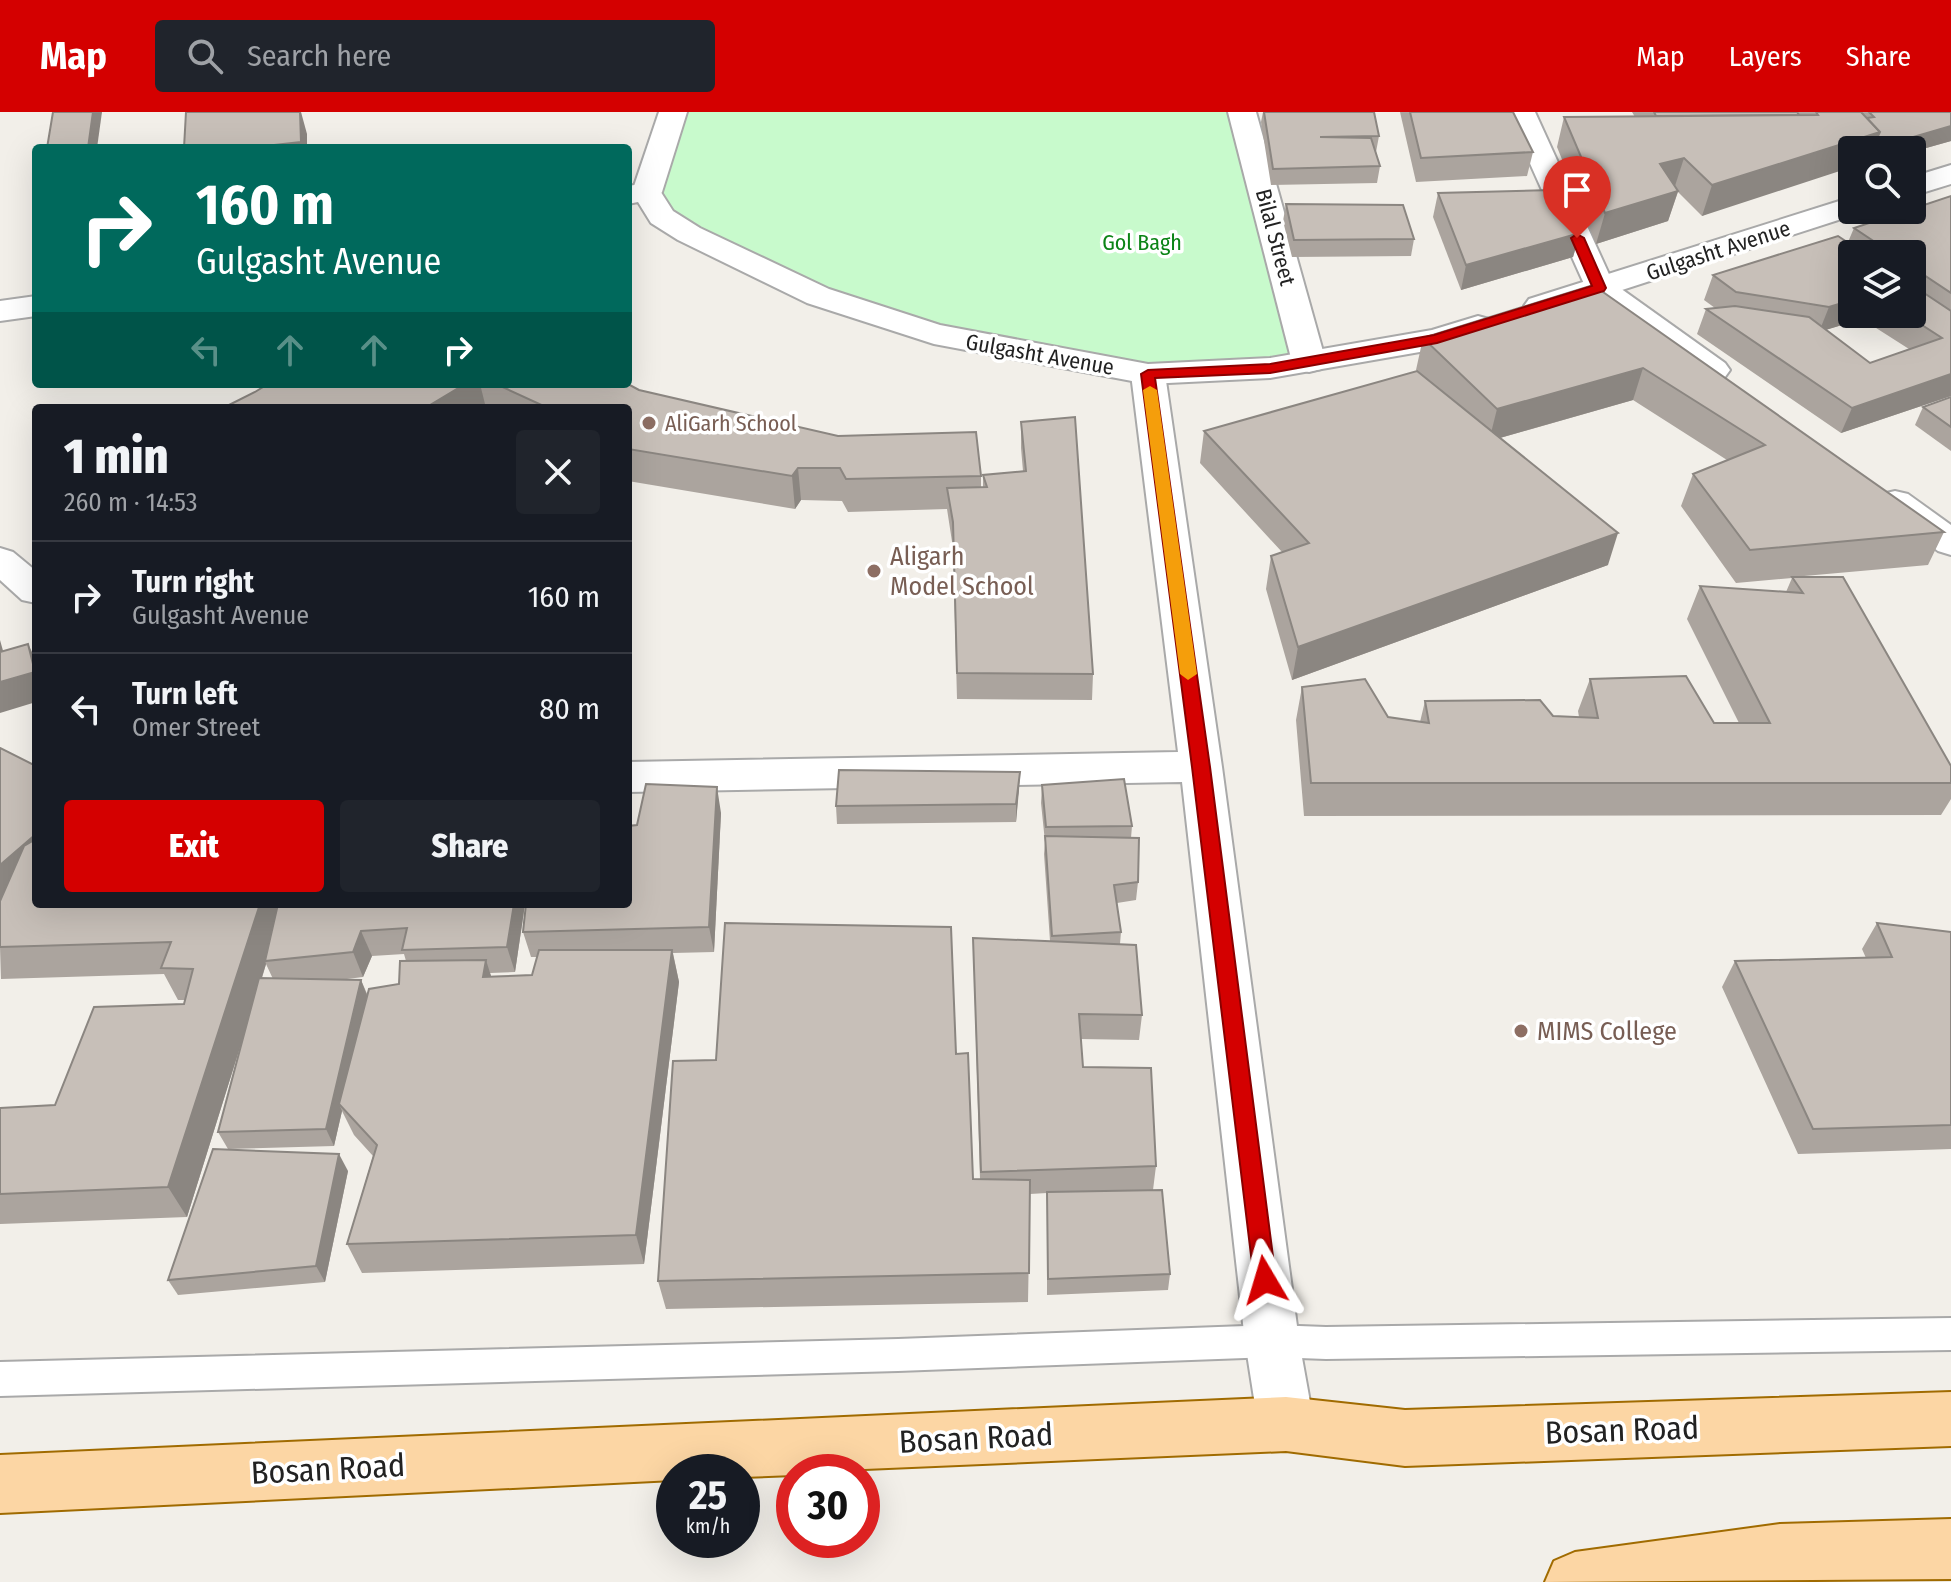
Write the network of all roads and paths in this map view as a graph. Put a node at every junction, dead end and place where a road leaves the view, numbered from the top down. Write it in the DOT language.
graph roads {
  1 [pos="673,112"];
  2 [pos="1242,112"];
  3 [pos="1521,112"];
  4 [pos="1951,174"];
  5 [pos="1926,182"];
  6 [pos="645,202"];
  7 [pos="1838,211"];
  8 [pos="632,217"];
  9 [pos="32,280"];
  10 [pos="0,284"];
  11 [pos="1600,288"];
  12 [pos="32,307"];
  13 [pos="0,311"];
  14 [pos="1309,362"];
  15 [pos="1148,374"];
  16 [pos="1738,388"];
  17 [pos="1876,488"];
  18 [pos="1951,543"];
  19 [pos="0,560"];
  20 [pos="32,588"];
  21 [pos="1201,767"];
  22 [pos="632,777"];
  23 [pos="1951,1334"];
  24 [pos="1272,1341"];
  25 [pos="0,1379"];
  26 [pos="1951,1419"];
  27 [pos="1286,1424"];
  28 [pos="0,1484"];
  29 [pos="1951,1549"];
  30 [pos="1575,1582"];
  1 -- 6 [label="street"];
  2 -- 14 [label="street, Bilal Street"];
  3 -- 11 [label="street"];
  4 -- 5 [label="street"];
  6 -- 8 [label="street"];
  6 -- 15 [label="street, Gulgasht Avenue"];
  7 -- 11 [label="street, Gulgasht Avenue"];
  9 -- 10 [label="street"];
  11 -- 14 [label="street, Gulgasht Avenue"];
  11 -- 16 [label="street"];
  12 -- 13 [label="street"];
  14 -- 15 [label="street, Gulgasht Avenue"];
  15 -- 21 [label="street"];
  17 -- 18 [label="street"];
  19 -- 20 [label="street"];
  21 -- 22 [label="street"];
  21 -- 24 [label="street"];
  23 -- 24 [label="lane"];
  24 -- 25 [label="lane"];
  24 -- 27 [label="street"];
  26 -- 27 [label="main road, Bosan Road"];
  27 -- 28 [label="main road, Bosan Road"];
  29 -- 30 [label="main road"];
}
